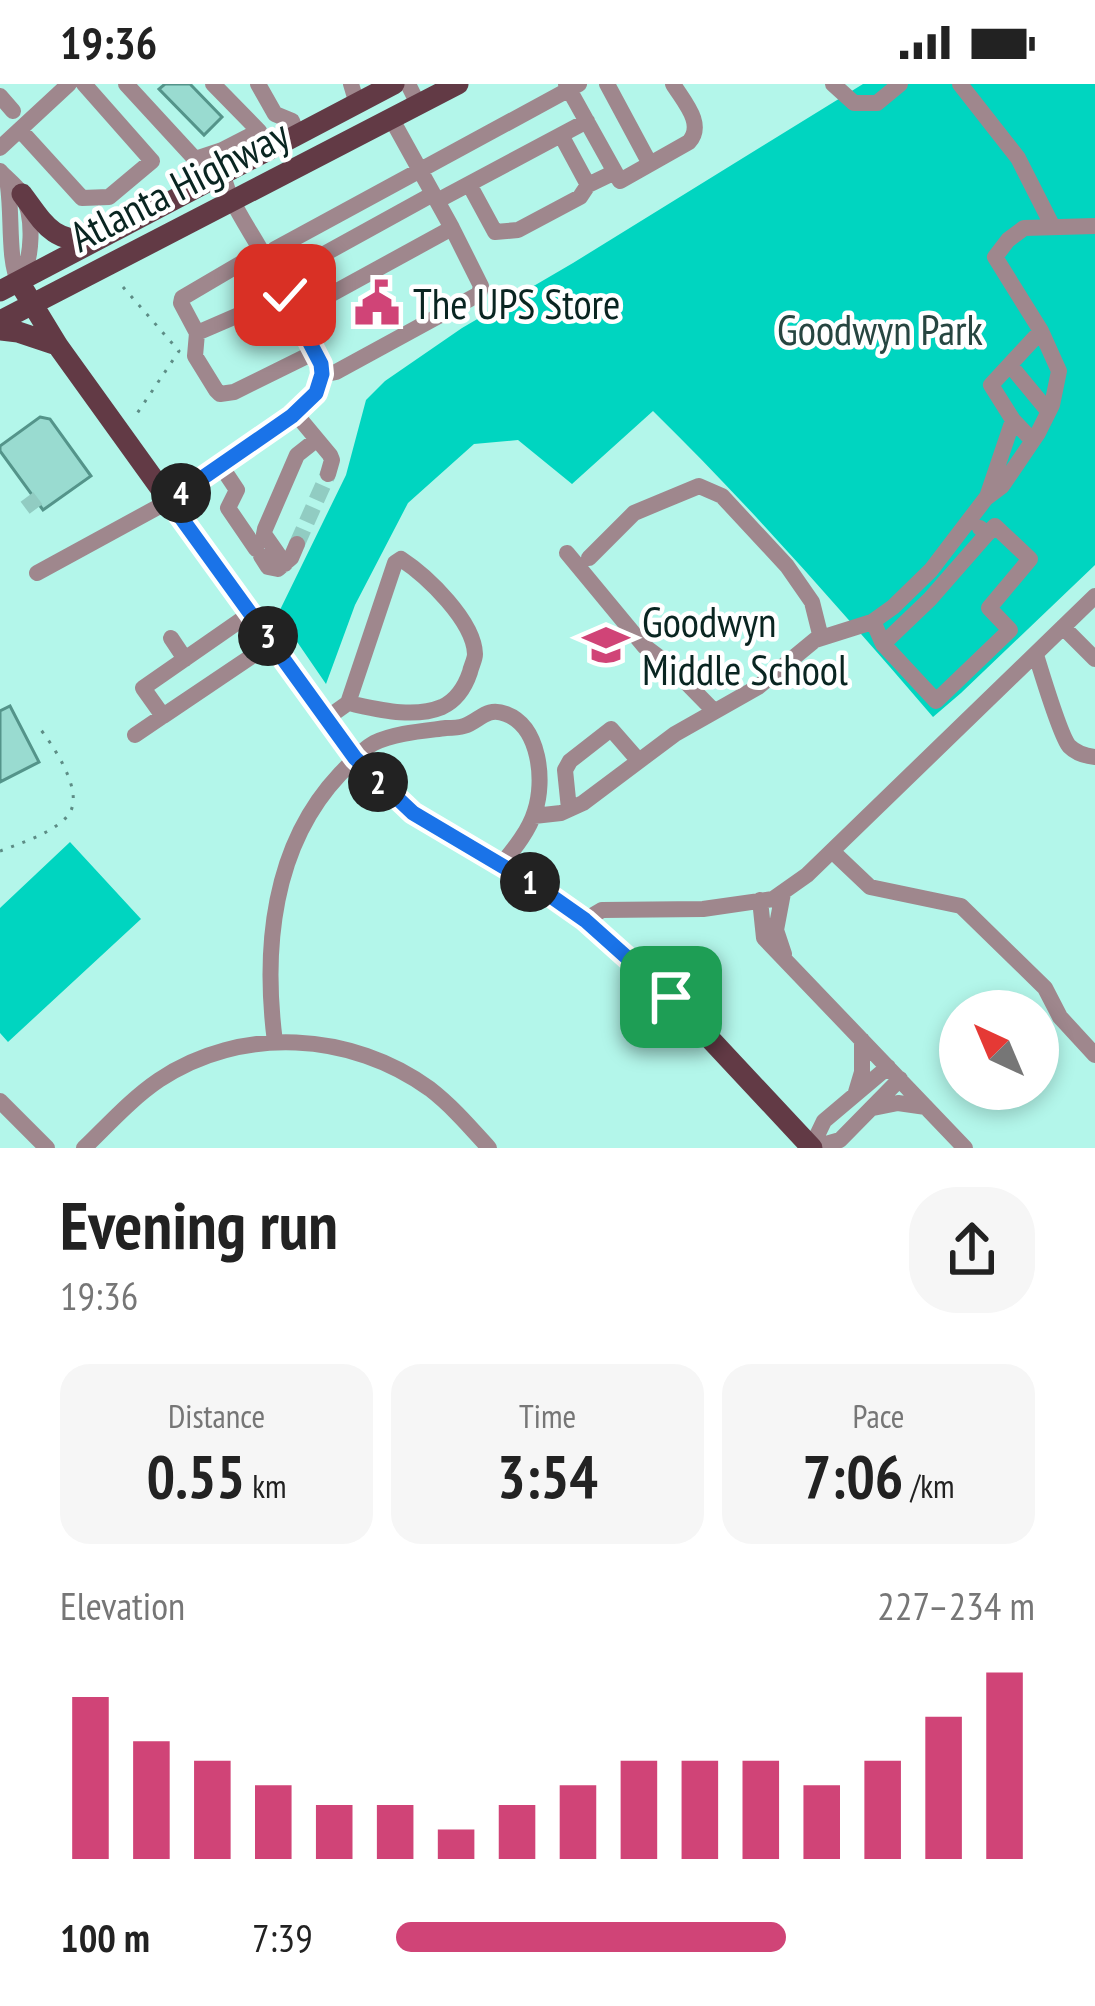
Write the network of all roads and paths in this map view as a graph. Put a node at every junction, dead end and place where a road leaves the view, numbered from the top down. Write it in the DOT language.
graph roads {
  1 [pos="69,84"];
  2 [pos="84,84"];
  3 [pos="126,84"];
  4 [pos="212,84"];
  5 [pos="258,84"];
  6 [pos="394,84"];
  7 [pos="458,84"];
  8 [pos="607,84"];
  9 [pos="673,84"];
  10 [pos="833,84"];
  11 [pos="900,84"];
  12 [pos="960,84"];
  13 [pos="572,86"];
  14 [pos="354,94"];
  15 [pos="413,94"];
  16 [pos="0,96"];
  17 [pos="14,111"];
  18 [pos="391,118"];
  19 [pos="587,121"];
  20 [pos="20,130"];
  21 [pos="297,135"];
  22 [pos="561,135"];
  23 [pos="266,139"];
  24 [pos="0,148"];
  25 [pos="222,162"];
  26 [pos="650,164"];
  27 [pos="420,170"];
  28 [pos="616,172"];
  29 [pos="10,181"];
  30 [pos="469,184"];
  31 [pos="588,185"];
  32 [pos="435,198"];
  33 [pos="234,201"];
  34 [pos="1095,226"];
  35 [pos="1053,227"];
  36 [pos="452,229"];
  37 [pos="94,241"];
  38 [pos="266,255"];
  39 [pos="101,270"];
  40 [pos="9,286"];
  41 [pos="123,287"];
  42 [pos="281,288"];
  43 [pos="32,304"];
  44 [pos="295,314"];
  45 [pos="0,326"];
  46 [pos="1041,331"];
  47 [pos="197,333"];
  48 [pos="58,346"];
  49 [pos="315,352"];
  50 [pos="1010,364"];
  51 [pos="322,374"];
  52 [pos="1048,411"];
  53 [pos="295,413"];
  54 [pos="134,418"];
  55 [pos="1013,420"];
  56 [pos="316,440"];
  57 [pos="1032,440"];
  58 [pos="221,466"];
  59 [pos="328,474"];
  60 [pos="986,498"];
  61 [pos="169,501"];
  62 [pos="969,520"];
  63 [pos="987,534"];
  64 [pos="297,544"];
  65 [pos="567,553"];
  66 [pos="590,558"];
  67 [pos="285,564"];
  68 [pos="37,573"];
  69 [pos="1095,596"];
  70 [pos="251,613"];
  71 [pos="873,621"];
  72 [pos="1063,627"];
  73 [pos="171,638"];
  74 [pos="821,638"];
  75 [pos="273,642"];
  76 [pos="883,644"];
  77 [pos="1092,651"];
  78 [pos="1036,655"];
  79 [pos="185,659"];
  80 [pos="348,703"];
  81 [pos="714,711"];
  82 [pos="163,716"];
  83 [pos="327,718"];
  84 [pos="38,726"];
  85 [pos="135,735"];
  86 [pos="355,758"];
  87 [pos="1095,758"];
  88 [pos="639,761"];
  89 [pos="569,809"];
  90 [pos="534,816"];
  91 [pos="0,850"];
  92 [pos="832,851"];
  93 [pos="501,866"];
  94 [pos="783,893"];
  95 [pos="760,900"];
  96 [pos="721,907"];
  97 [pos="585,920"];
  98 [pos="764,938"];
  99 [pos="787,960"];
  100 [pos="862,1040"];
  101 [pos="274,1042"];
  102 [pos="1095,1055"];
  103 [pos="894,1073"];
  104 [pos="855,1094"];
  105 [pos="0,1101"];
  106 [pos="926,1107"];
  107 [pos="872,1109"];
  108 [pos="47,1148"];
  109 [pos="83,1148"];
  110 [pos="489,1148"];
  111 [pos="812,1148"];
  112 [pos="965,1148"];
  1 -- 20 [label="street"];
  2 -- 20 [label="street"];
  3 -- 25 [label="street"];
  4 -- 23 [label="street"];
  5 -- 21 [label="street"];
  6 -- 14 [label="main road, Atlanta Highway"];
  7 -- 15 [label="main road, Atlanta Highway"];
  8 -- 26 [label="street"];
  9 -- 26 [label="street"];
  10 -- 11 [label="street"];
  12 -- 35 [label="street"];
  13 -- 19 [label="street"];
  13 -- 27 [label="street"];
  14 -- 21 [label="main road, Atlanta Highway"];
  15 -- 18 [label="main road, Atlanta Highway"];
  16 -- 17 [label="street"];
  18 -- 27 [label="street"];
  18 -- 33 [label="main road, Atlanta Highway"];
  19 -- 22 [label="street"];
  19 -- 28 [label="street"];
  20 -- 24 [label="street"];
  21 -- 23 [label="main road, Atlanta Highway"];
  22 -- 30 [label="street"];
  22 -- 31 [label="street"];
  23 -- 25 [label="main road, Atlanta Highway"];
  25 -- 33 [label="street"];
  25 -- 37 [label="main road, Atlanta Highway"];
  26 -- 28 [label="street"];
  27 -- 32 [label="street"];
  27 -- 38 [label="street"];
  28 -- 31 [label="street"];
  29 -- 37 [label="main road"];
  29 -- 40 [label="street"];
  30 -- 31 [label="street"];
  30 -- 32 [label="street"];
  32 -- 36 [label="street"];
  32 -- 42 [label="street"];
  33 -- 38 [label="street"];
  33 -- 39 [label="main road, Atlanta Highway"];
  34 -- 35 [label="street"];
  35 -- 46 [label="street"];
  36 -- 44 [label="street"];
  36 -- 51 [label="street"];
  37 -- 40 [label="main road, Atlanta Highway"];
  38 -- 42 [label="street"];
  38 -- 47 [label="street"];
  39 -- 43 [label="main road, Atlanta Highway"];
  39 -- 48 [label="main road"];
  40 -- 43 [label="main road"];
  41 -- 54 [label="path"];
  42 -- 44 [label="street"];
  42 -- 47 [label="street"];
  43 -- 45 [label="main road, Atlanta Highway"];
  43 -- 48 [label="main road"];
  44 -- 49 [label="street"];
  45 -- 48 [label="main road"];
  46 -- 50 [label="street"];
  46 -- 52 [label="street"];
  47 -- 49 [label="street"];
  48 -- 61 [label="main road"];
  49 -- 51 [label="street"];
  50 -- 52 [label="street"];
  50 -- 55 [label="street"];
  51 -- 53 [label="street"];
  52 -- 57 [label="street"];
  53 -- 56 [label="street"];
  53 -- 58 [label="street"];
  55 -- 57 [label="street"];
  55 -- 60 [label="street"];
  56 -- 59 [label="street"];
  56 -- 67 [label="street"];
  57 -- 60 [label="street"];
  58 -- 61 [label="street"];
  58 -- 67 [label="street"];
  60 -- 62 [label="street"];
  61 -- 68 [label="street"];
  61 -- 70 [label="main road"];
  62 -- 63 [label="street"];
  62 -- 71 [label="street"];
  63 -- 76 [label="street"];
  63 -- 76 [label="street"];
  64 -- 67 [label="street"];
  65 -- 81 [label="street"];
  66 -- 74 [label="street"];
  69 -- 72 [label="street"];
  70 -- 75 [label="main road"];
  70 -- 79 [label="street"];
  71 -- 74 [label="street"];
  71 -- 76 [label="street"];
  72 -- 77 [label="street"];
  72 -- 78 [label="street"];
  73 -- 79 [label="street"];
  74 -- 81 [label="street"];
  75 -- 82 [label="street"];
  75 -- 83 [label="main road"];
  78 -- 87 [label="street"];
  78 -- 92 [label="street"];
  79 -- 82 [label="street"];
  80 -- 80 [label="street"];
  80 -- 83 [label="street"];
  81 -- 88 [label="street"];
  82 -- 85 [label="street"];
  83 -- 86 [label="main road"];
  84 -- 91 [label="path"];
  86 -- 90 [label="street"];
  86 -- 93 [label="main road"];
  86 -- 101 [label="street"];
  88 -- 89 [label="street"];
  88 -- 89 [label="street"];
  89 -- 90 [label="street"];
  90 -- 93 [label="street"];
  92 -- 94 [label="street"];
  92 -- 102 [label="street"];
  93 -- 97 [label="main road"];
  94 -- 95 [label="street"];
  94 -- 99 [label="street"];
  95 -- 96 [label="street"];
  95 -- 98 [label="street"];
  96 -- 97 [label="street"];
  96 -- 98 [label="street"];
  97 -- 111 [label="main road"];
  98 -- 99 [label="street"];
  99 -- 100 [label="street"];
  100 -- 103 [label="street"];
  100 -- 104 [label="street"];
  101 -- 109 [label="street"];
  101 -- 110 [label="street"];
  103 -- 104 [label="street"];
  103 -- 106 [label="street"];
  103 -- 107 [label="street"];
  104 -- 111 [label="street"];
  105 -- 108 [label="street"];
  106 -- 107 [label="street"];
  106 -- 112 [label="street"];
  107 -- 111 [label="street"];
}
